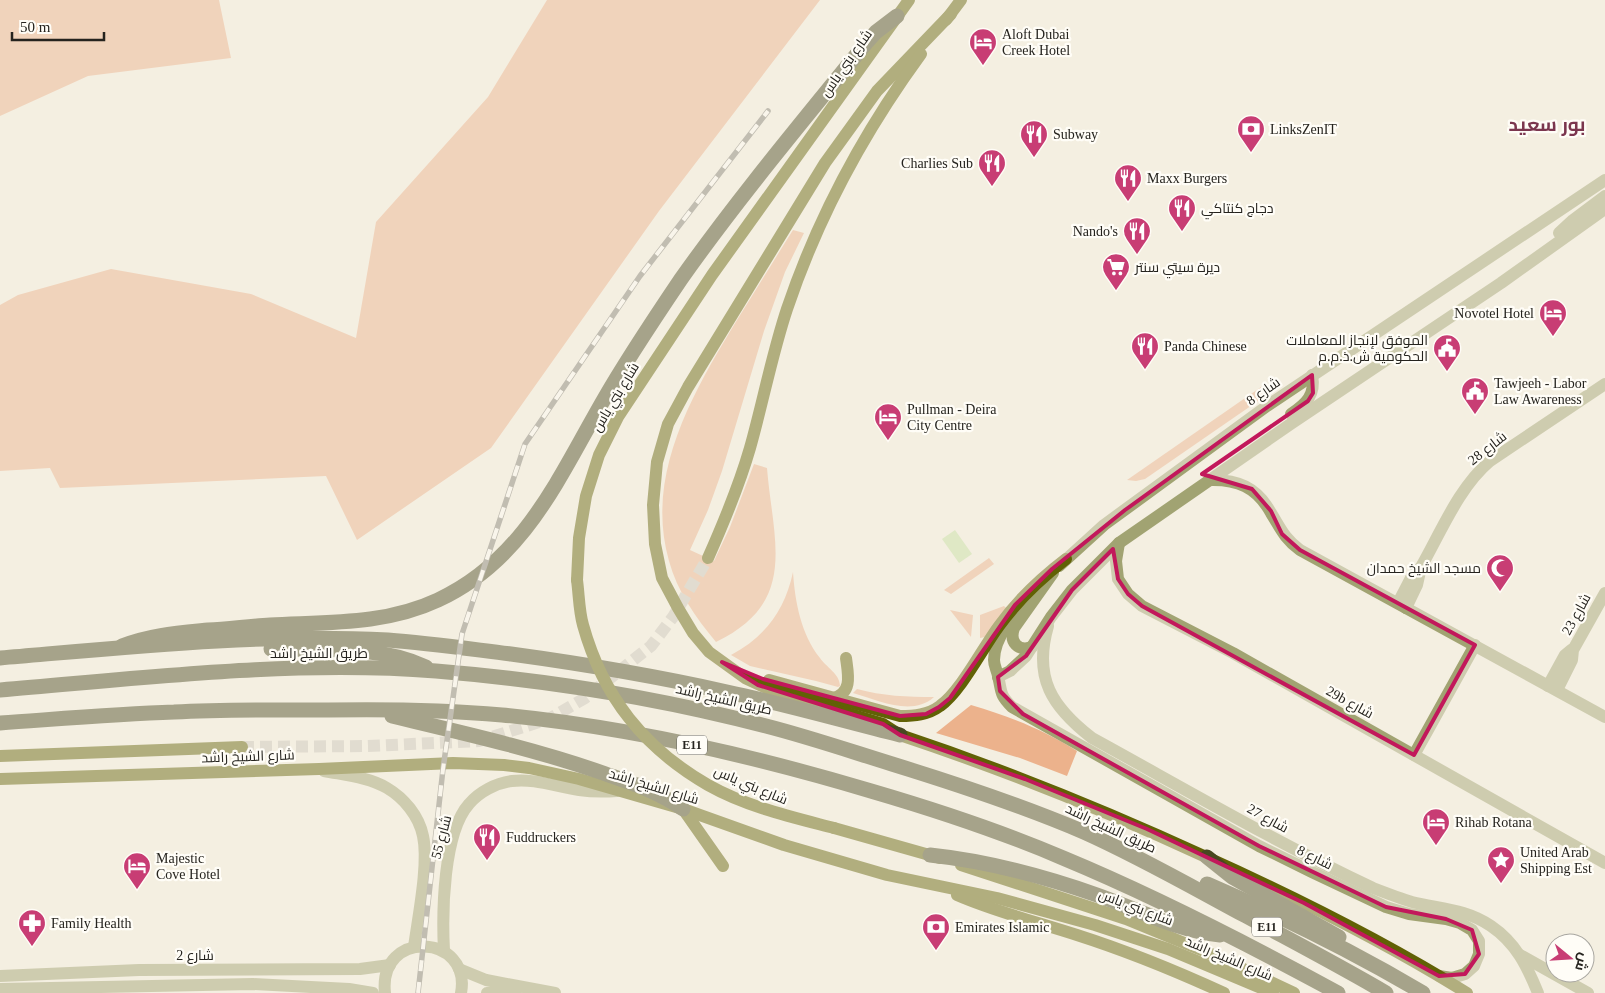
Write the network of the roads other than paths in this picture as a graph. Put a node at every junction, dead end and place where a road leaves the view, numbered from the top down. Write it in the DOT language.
graph roads {
  1 [pos="909,0"];
  2 [pos="961,0"];
  3 [pos="951,14"];
  4 [pos="897,16"];
  5 [pos="1605,180"];
  6 [pos="1605,196"];
  7 [pos="1605,209"];
  8 [pos="1542,252"];
  9 [pos="1312,375"];
  10 [pos="1603,388"];
  11 [pos="1209,480"];
  12 [pos="1193,490"];
  13 [pos="1119,543"];
  14 [pos="708,558"];
  15 [pos="1066,559"];
  16 [pos="1055,571"];
  17 [pos="1605,593"];
  18 [pos="1402,605"];
  19 [pos="1051,616"];
  20 [pos="212,642"];
  21 [pos="122,646"];
  22 [pos="1475,646"];
  23 [pos="1032,647"];
  24 [pos="0,658"];
  25 [pos="846,658"];
  26 [pos="722,662"];
  27 [pos="436,671"];
  28 [pos="998,677"];
  29 [pos="1552,688"];
  30 [pos="0,690"];
  31 [pos="834,698"];
  32 [pos="364,710"];
  33 [pos="1605,716"];
  34 [pos="0,723"];
  35 [pos="900,736"];
  36 [pos="242,747"];
  37 [pos="1414,755"];
  38 [pos="0,756"];
  39 [pos="319,770"];
  40 [pos="0,778"];
  41 [pos="622,791"];
  42 [pos="683,809"];
  43 [pos="930,855"];
  44 [pos="1207,857"];
  45 [pos="1147,862"];
  46 [pos="1605,863"];
  47 [pos="724,866"];
  48 [pos="939,886"];
  49 [pos="1231,935"];
  50 [pos="414,947"];
  51 [pos="444,951"];
  52 [pos="1520,955"];
  53 [pos="390,965"];
  54 [pos="459,969"];
  55 [pos="1383,969"];
  56 [pos="0,976"];
  57 [pos="1440,976"];
  58 [pos="0,989"];
  59 [pos="536,990"];
  60 [pos="373,993"];
  61 [pos="386,993"];
  62 [pos="461,993"];
  63 [pos="487,993"];
  64 [pos="555,993"];
  65 [pos="1224,993"];
  66 [pos="1273,993"];
  67 [pos="1294,993"];
  68 [pos="1338,993"];
  69 [pos="1386,993"];
  70 [pos="1423,993"];
  71 [pos="1467,993"];
  72 [pos="1538,993"];
  73 [pos="1588,993"];
  1 -- 4 [label="main road, شارع بني ياس"];
  2 -- 3 [label="main road"];
  3 -- 14 [label="main road"];
  3 -- 26 [label="main road"];
  4 -- 21 [label="highway"];
  4 -- 43 [label="main road, شارع بني ياس, bridge"];
  5 -- 9 [label="street, شارع 8"];
  6 -- 8 [label="street"];
  7 -- 8 [label="street"];
  8 -- 11 [label="street"];
  9 -- 12 [label="street"];
  9 -- 15 [label="street, شارع 8"];
  10 -- 18 [label="street, شارع 28"];
  11 -- 12 [label="street"];
  11 -- 18 [label="street"];
  12 -- 13 [label="street"];
  13 -- 19 [label="street"];
  13 -- 37 [label="street, 29b شارع"];
  15 -- 16 [label="street, شارع 8"];
  15 -- 31 [label="main road"];
  16 -- 23 [label="street"];
  16 -- 28 [label="street, شارع 8"];
  17 -- 29 [label="street, شارع 23"];
  18 -- 22 [label="street"];
  19 -- 23 [label="street"];
  19 -- 52 [label="street, شارع 27"];
  20 -- 21 [label="highway"];
  20 -- 27 [label="highway"];
  20 -- 35 [label="highway"];
  21 -- 24 [label="highway"];
  22 -- 29 [label="street"];
  22 -- 37 [label="street"];
  23 -- 28 [label="street"];
  25 -- 31 [label="main road"];
  26 -- 31 [label="main road"];
  26 -- 35 [label="main road"];
  27 -- 30 [label="highway, طريق الشيخ راشد / E11"];
  27 -- 45 [label="highway, طريق الشيخ راشد / E11"];
  28 -- 57 [label="street, شارع 8"];
  29 -- 33 [label="street"];
  32 -- 34 [label="highway, E11"];
  32 -- 42 [label="highway"];
  32 -- 49 [label="highway, E11"];
  35 -- 44 [label="main road"];
  36 -- 38 [label="main road"];
  37 -- 46 [label="street, 29b شارع"];
  39 -- 40 [label="main road, شارع الشيخ راشد"];
  39 -- 41 [label="main road, شارع الشيخ راشد"];
  39 -- 50 [label="street, شارع 55"];
  41 -- 42 [label="main road, شارع الشيخ راشد"];
  41 -- 51 [label="street, شارع 55"];
  42 -- 47 [label="main road"];
  42 -- 48 [label="main road, شارع الشيخ راشد"];
  43 -- 49 [label="highway"];
  43 -- 67 [label="main road, شارع بني ياس"];
  44 -- 55 [label="highway"];
  44 -- 57 [label="main road"];
  45 -- 55 [label="highway"];
  45 -- 69 [label="highway, طريق الشيخ راشد / E11"];
  48 -- 65 [label="main road"];
  48 -- 66 [label="main road, شارع الشيخ راشد"];
  49 -- 68 [label="highway, E11"];
  50 -- 51 [label="street"];
  50 -- 53 [label="street"];
  51 -- 54 [label="street"];
  52 -- 72 [label="street, شارع 27"];
  52 -- 73 [label="street"];
  53 -- 56 [label="street, شارع 2"];
  53 -- 61 [label="street"];
  54 -- 59 [label="street"];
  54 -- 62 [label="street"];
  55 -- 70 [label="highway"];
  57 -- 71 [label="main road"];
  58 -- 60 [label="street"];
  59 -- 63 [label="street"];
  59 -- 64 [label="street"];
}
